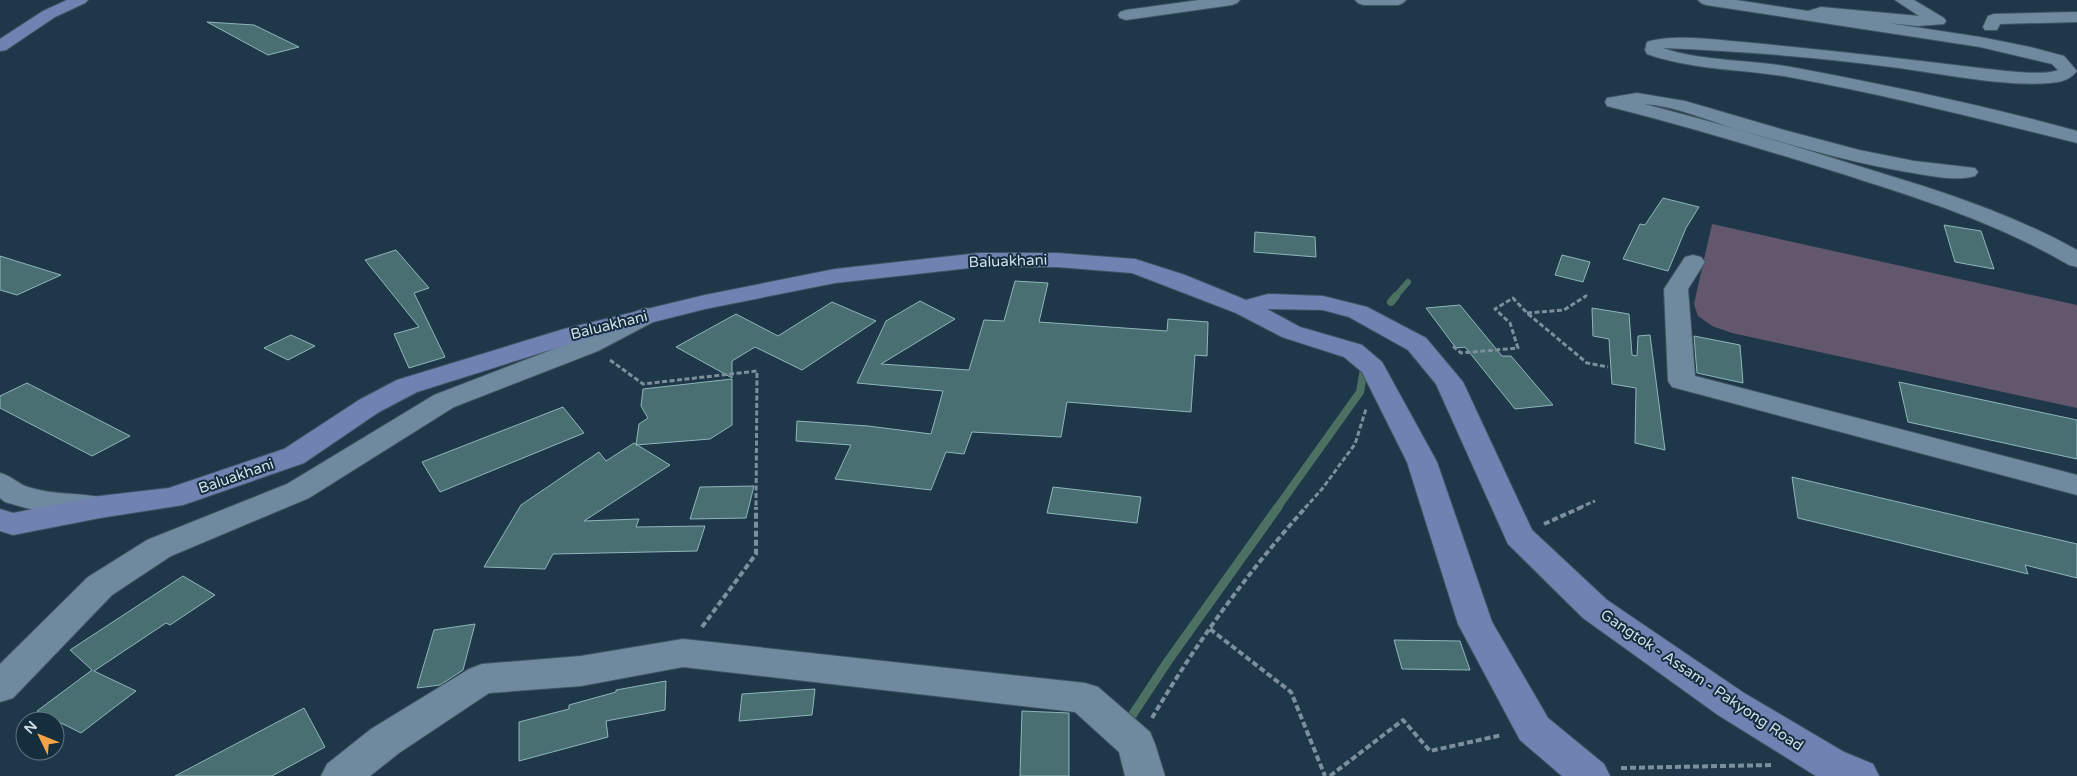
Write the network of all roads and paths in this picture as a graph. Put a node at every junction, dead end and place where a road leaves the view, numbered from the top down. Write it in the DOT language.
graph roads {
  1 [pos="80,0"];
  2 [pos="1232,0"];
  3 [pos="1364,0"];
  4 [pos="1398,0"];
  5 [pos="1706,0"];
  6 [pos="1800,0"];
  7 [pos="1903,0"];
  8 [pos="1126,15"];
  9 [pos="1812,16"];
  10 [pos="2076,16"];
  11 [pos="1934,19"];
  12 [pos="0,46"];
  13 [pos="2077,137"];
  14 [pos="1968,172"];
  15 [pos="2077,260"];
  16 [pos="1693,262"];
  17 [pos="1587,295"];
  18 [pos="1245,308"];
  19 [pos="1527,314"];
  20 [pos="646,316"];
  21 [pos="590,345"];
  22 [pos="1462,354"];
  23 [pos="1608,367"];
  24 [pos="1366,407"];
  25 [pos="0,483"];
  26 [pos="2077,485"];
  27 [pos="1595,501"];
  28 [pos="100,507"];
  29 [pos="0,521"];
  30 [pos="1519,536"];
  31 [pos="1210,629"];
  32 [pos="683,653"];
  33 [pos="0,687"];
  34 [pos="1534,729"];
  35 [pos="1141,760"];
  36 [pos="1780,765"];
  37 [pos="1585,772"];
  38 [pos="342,776"];
  39 [pos="1325,776"];
  40 [pos="1330,776"];
  41 [pos="1859,776"];
  1 -- 12 [label="main road"];
  2 -- 8 [label="street"];
  3 -- 4 [label="street"];
  5 -- 9 [label="street"];
  6 -- 11 [label="street"];
  7 -- 11 [label="street"];
  9 -- 11 [label="street"];
  9 -- 13 [label="street"];
  10 -- 11 [label="street"];
  14 -- 15 [label="street"];
  16 -- 26 [label="street"];
  17 -- 19 [label="path"];
  18 -- 20 [label="main road, Baluakhani"];
  18 -- 30 [label="main road, Gangtok - Assam - Pakyong Road"];
  18 -- 34 [label="main road, Baluakhani"];
  19 -- 22 [label="path"];
  19 -- 23 [label="path"];
  20 -- 21 [label="street"];
  20 -- 28 [label="main road, Baluakhani"];
  21 -- 32 [label="path"];
  21 -- 33 [label="street"];
  24 -- 31 [label="path"];
  25 -- 28 [label="street, Baluakhani"];
  27 -- 30 [label="path"];
  28 -- 29 [label="main road"];
  30 -- 41 [label="main road, Gangtok - Assam - Pakyong Road"];
  31 -- 35 [label="path"];
  31 -- 39 [label="path"];
  32 -- 35 [label="street"];
  32 -- 38 [label="street"];
  34 -- 37 [label="main road"];
  34 -- 40 [label="path"];
  36 -- 37 [label="path"];
}
